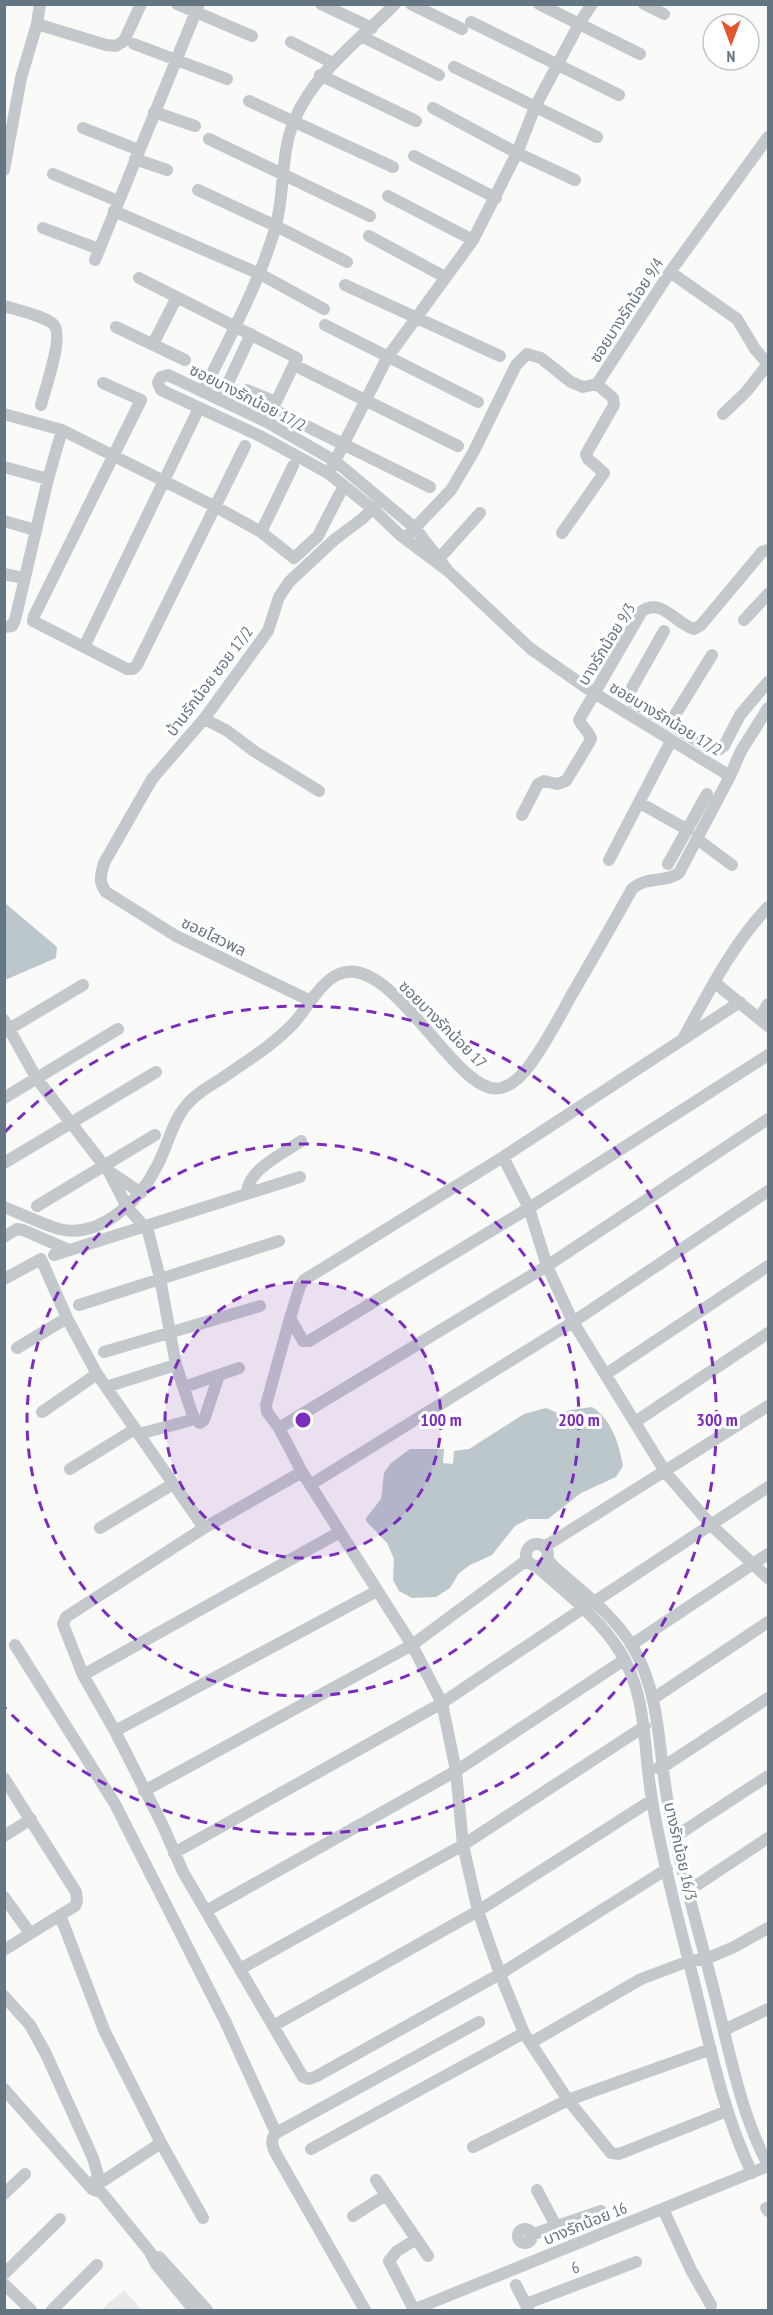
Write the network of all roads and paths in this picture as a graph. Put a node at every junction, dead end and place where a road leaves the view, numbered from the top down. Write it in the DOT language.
graph roads {
  1 [pos="40,4"];
  2 [pos="141,4"];
  3 [pos="177,4"];
  4 [pos="321,4"];
  5 [pos="395,4"];
  6 [pos="411,4"];
  7 [pos="539,4"];
  8 [pos="592,4"];
  9 [pos="644,4"];
  10 [pos="197,8"];
  11 [pos="664,14"];
  12 [pos="37,24"];
  13 [pos="579,24"];
  14 [pos="372,28"];
  15 [pos="252,36"];
  16 [pos="361,36"];
  17 [pos="291,42"];
  18 [pos="134,44"];
  19 [pos="640,54"];
  20 [pos="176,58"];
  21 [pos="333,63"];
  22 [pos="557,65"];
  23 [pos="454,67"];
  24 [pos="320,75"];
  25 [pos="439,75"];
  26 [pos="227,79"];
  27 [pos="619,95"];
  28 [pos="249,101"];
  29 [pos="535,107"];
  30 [pos="433,108"];
  31 [pos="154,112"];
  32 [pos="416,121"];
  33 [pos="293,122"];
  34 [pos="195,126"];
  35 [pos="83,128"];
  36 [pos="597,137"];
  37 [pos="768,137"];
  38 [pos="209,139"];
  39 [pos="517,153"];
  40 [pos="137,155"];
  41 [pos="414,156"];
  42 [pos="393,167"];
  43 [pos="4,170"];
  44 [pos="167,170"];
  45 [pos="282,172"];
  46 [pos="53,174"];
  47 [pos="575,180"];
  48 [pos="198,190"];
  49 [pos="388,196"];
  50 [pos="496,198"];
  51 [pos="116,206"];
  52 [pos="370,216"];
  53 [pos="276,226"];
  54 [pos="43,228"];
  55 [pos="369,236"];
  56 [pos="473,240"];
  57 [pos="347,262"];
  58 [pos="670,272"];
  59 [pos="260,274"];
  60 [pos="445,277"];
  61 [pos="139,278"];
  62 [pos="345,285"];
  63 [pos="177,297"];
  64 [pos="4,306"];
  65 [pos="324,309"];
  66 [pos="414,318"];
  67 [pos="235,326"];
  68 [pos="325,326"];
  69 [pos="116,327"];
  70 [pos="251,334"];
  71 [pos="153,344"];
  72 [pos="500,356"];
  73 [pos="387,358"];
  74 [pos="185,360"];
  75 [pos="768,364"];
  76 [pos="302,369"];
  77 [pos="103,384"];
  78 [pos="597,384"];
  79 [pos="247,390"];
  80 [pos="203,392"];
  81 [pos="220,400"];
  82 [pos="365,401"];
  83 [pos="478,402"];
  84 [pos="41,405"];
  85 [pos="199,408"];
  86 [pos="276,411"];
  87 [pos="4,414"];
  88 [pos="723,414"];
  89 [pos="62,430"];
  90 [pos="343,445"];
  91 [pos="245,446"];
  92 [pos="458,446"];
  93 [pos="114,457"];
  94 [pos="335,461"];
  95 [pos="293,466"];
  96 [pos="4,467"];
  97 [pos="328,473"];
  98 [pos="48,479"];
  99 [pos="164,481"];
  100 [pos="430,487"];
  101 [pos="340,493"];
  102 [pos="377,503"];
  103 [pos="216,507"];
  104 [pos="480,513"];
  105 [pos="4,521"];
  106 [pos="415,528"];
  107 [pos="35,530"];
  108 [pos="261,532"];
  109 [pos="562,533"];
  110 [pos="405,539"];
  111 [pos="768,550"];
  112 [pos="438,561"];
  113 [pos="4,574"];
  114 [pos="24,578"];
  115 [pos="768,594"];
  116 [pos="744,620"];
  117 [pos="4,627"];
  118 [pos="664,631"];
  119 [pos="84,647"];
  120 [pos="712,655"];
  121 [pos="768,682"];
  122 [pos="594,693"];
  123 [pos="768,708"];
  124 [pos="204,719"];
  125 [pos="670,723"];
  126 [pos="671,741"];
  127 [pos="730,776"];
  128 [pos="320,791"];
  129 [pos="707,794"];
  130 [pos="640,802"];
  131 [pos="522,815"];
  132 [pos="688,830"];
  133 [pos="697,839"];
  134 [pos="609,860"];
  135 [pos="668,864"];
  136 [pos="732,865"];
  137 [pos="106,892"];
  138 [pos="768,907"];
  139 [pos="714,982"];
  140 [pos="83,985"];
  141 [pos="311,1001"];
  142 [pos="740,1002"];
  143 [pos="768,1004"];
  144 [pos="764,1022"];
  145 [pos="6,1027"];
  146 [pos="118,1029"];
  147 [pos="682,1040"];
  148 [pos="768,1055"];
  149 [pos="156,1072"];
  150 [pos="37,1079"];
  151 [pos="4,1098"];
  152 [pos="768,1119"];
  153 [pos="70,1123"];
  154 [pos="155,1135"];
  155 [pos="301,1141"];
  156 [pos="503,1157"];
  157 [pos="4,1163"];
  158 [pos="107,1169"];
  159 [pos="300,1177"];
  160 [pos="768,1191"];
  161 [pos="141,1193"];
  162 [pos="247,1193"];
  163 [pos="37,1206"];
  164 [pos="4,1207"];
  165 [pos="127,1207"];
  166 [pos="529,1208"];
  167 [pos="144,1225"];
  168 [pos="4,1238"];
  169 [pos="279,1241"];
  170 [pos="69,1250"];
  171 [pos="54,1255"];
  172 [pos="547,1266"];
  173 [pos="768,1266"];
  174 [pos="160,1278"];
  175 [pos="4,1280"];
  176 [pos="79,1305"];
  177 [pos="260,1306"];
  178 [pos="67,1318"];
  179 [pos="290,1318"];
  180 [pos="573,1322"];
  181 [pos="170,1332"];
  182 [pos="768,1333"];
  183 [pos="17,1348"];
  184 [pos="104,1352"];
  185 [pos="169,1367"];
  186 [pos="239,1368"];
  187 [pos="97,1374"];
  188 [pos="606,1374"];
  189 [pos="219,1375"];
  190 [pos="106,1387"];
  191 [pos="184,1387"];
  192 [pos="768,1406"];
  193 [pos="42,1412"];
  194 [pos="188,1421"];
  195 [pos="635,1422"];
  196 [pos="279,1428"];
  197 [pos="137,1431"];
  198 [pos="70,1469"];
  199 [pos="302,1472"];
  200 [pos="666,1473"];
  201 [pos="173,1484"];
  202 [pos="310,1485"];
  203 [pos="768,1487"];
  204 [pos="711,1525"];
  205 [pos="100,1528"];
  206 [pos="204,1528"];
  207 [pos="340,1532"];
  208 [pos="546,1553"];
  209 [pos="768,1554"];
  210 [pos="531,1563"];
  211 [pos="753,1564"];
  212 [pos="768,1578"];
  213 [pos="377,1591"];
  214 [pos="594,1602"];
  215 [pos="582,1609"];
  216 [pos="768,1622"];
  217 [pos="15,1645"];
  218 [pos="412,1645"];
  219 [pos="631,1645"];
  220 [pos="624,1660"];
  221 [pos="83,1675"];
  222 [pos="654,1698"];
  223 [pos="768,1698"];
  224 [pos="442,1703"];
  225 [pos="645,1726"];
  226 [pos="115,1731"];
  227 [pos="663,1767"];
  228 [pos="456,1771"];
  229 [pos="648,1771"];
  230 [pos="768,1776"];
  231 [pos="4,1778"];
  232 [pos="144,1791"];
  233 [pos="652,1800"];
  234 [pos="31,1819"];
  235 [pos="4,1836"];
  236 [pos="676,1836"];
  237 [pos="768,1838"];
  238 [pos="463,1845"];
  239 [pos="174,1853"];
  240 [pos="668,1869"];
  241 [pos="688,1891"];
  242 [pos="4,1897"];
  243 [pos="206,1911"];
  244 [pos="478,1911"];
  245 [pos="60,1915"];
  246 [pos="768,1928"];
  247 [pos="30,1933"];
  248 [pos="4,1950"];
  249 [pos="706,1959"];
  250 [pos="689,1961"];
  251 [pos="240,1969"];
  252 [pos="500,1974"];
  253 [pos="4,1996"];
  254 [pos="768,2009"];
  255 [pos="479,2022"];
  256 [pos="273,2026"];
  257 [pos="724,2030"];
  258 [pos="528,2038"];
  259 [pos="711,2049"];
  260 [pos="4,2089"];
  261 [pos="568,2100"];
  262 [pos="727,2111"];
  263 [pos="749,2122"];
  264 [pos="733,2128"];
  265 [pos="276,2133"];
  266 [pos="161,2144"];
  267 [pos="473,2147"];
  268 [pos="311,2148"];
  269 [pos="768,2165"];
  270 [pos="752,2173"];
  271 [pos="25,2174"];
  272 [pos="376,2180"];
  273 [pos="99,2185"];
  274 [pos="537,2190"];
  275 [pos="4,2194"];
  276 [pos="386,2195"];
  277 [pos="663,2209"];
  278 [pos="602,2211"];
  279 [pos="353,2216"];
  280 [pos="203,2218"];
  281 [pos="60,2219"];
  282 [pos="556,2226"];
  283 [pos="415,2240"];
  284 [pos="150,2252"];
  285 [pos="428,2256"];
  286 [pos="532,2262"];
  287 [pos="636,2262"];
  288 [pos="98,2265"];
  289 [pos="4,2274"];
  290 [pos="4,2284"];
  291 [pos="516,2284"];
  292 [pos="711,2305"];
  293 [pos="527,2307"];
  294 [pos="31,2310"];
  295 [pos="52,2310"];
  296 [pos="194,2310"];
  297 [pos="207,2310"];
  298 [pos="365,2310"];
  299 [pos="414,2310"];
  1 -- 12 [label="street"];
  2 -- 12 [label="street"];
  3 -- 10 [label="street"];
  4 -- 14 [label="street"];
  5 -- 14 [label="street"];
  6 -- 22 [label="street"];
  7 -- 13 [label="street"];
  8 -- 13 [label="street"];
  9 -- 11 [label="street"];
  10 -- 15 [label="street"];
  10 -- 20 [label="street"];
  12 -- 43 [label="street"];
  13 -- 19 [label="street"];
  13 -- 22 [label="street"];
  14 -- 16 [label="street"];
  16 -- 21 [label="street"];
  16 -- 25 [label="street"];
  17 -- 21 [label="street"];
  18 -- 20 [label="street"];
  20 -- 26 [label="street"];
  20 -- 31 [label="street"];
  21 -- 24 [label="street"];
  22 -- 27 [label="street"];
  22 -- 29 [label="street"];
  23 -- 29 [label="street"];
  24 -- 32 [label="street"];
  24 -- 33 [label="street"];
  28 -- 33 [label="street"];
  29 -- 36 [label="street"];
  29 -- 39 [label="street"];
  30 -- 39 [label="street"];
  31 -- 34 [label="street"];
  31 -- 40 [label="street"];
  33 -- 42 [label="street"];
  33 -- 45 [label="street"];
  35 -- 40 [label="street"];
  37 -- 58 [label="street, ซอยบางรักน้อย 9/4"];
  38 -- 45 [label="street"];
  39 -- 47 [label="street"];
  39 -- 50 [label="street"];
  40 -- 44 [label="street"];
  40 -- 51 [label="street"];
  41 -- 50 [label="street"];
  45 -- 52 [label="street"];
  45 -- 53 [label="street"];
  46 -- 51 [label="street"];
  48 -- 53 [label="street"];
  49 -- 56 [label="street"];
  50 -- 56 [label="street"];
  51 -- 54 [label="street"];
  51 -- 59 [label="street"];
  53 -- 57 [label="street"];
  53 -- 59 [label="street"];
  55 -- 60 [label="street"];
  56 -- 60 [label="street"];
  58 -- 75 [label="street"];
  58 -- 78 [label="street, ซอยบางรักน้อย 9/4"];
  59 -- 65 [label="street"];
  59 -- 67 [label="street"];
  60 -- 66 [label="street"];
  61 -- 63 [label="street"];
  62 -- 66 [label="street"];
  63 -- 67 [label="street"];
  63 -- 71 [label="street"];
  64 -- 84 [label="street"];
  66 -- 72 [label="street"];
  66 -- 73 [label="street"];
  67 -- 70 [label="street"];
  67 -- 80 [label="street"];
  68 -- 73 [label="street"];
  69 -- 71 [label="street"];
  70 -- 79 [label="street"];
  70 -- 81 [label="street"];
  71 -- 74 [label="street"];
  73 -- 82 [label="street"];
  73 -- 83 [label="street"];
  75 -- 88 [label="street"];
  76 -- 82 [label="street"];
  77 -- 93 [label="street"];
  78 -- 106 [label="street, ซอยบางรักน้อย 9/4"];
  78 -- 109 [label="street"];
  80 -- 81 [label="street, ซอยบางรักน้อย 17/2"];
  80 -- 85 [label="street, ซอยบางรักน้อย 17/2"];
  81 -- 94 [label="street, ซอยบางรักน้อย 17/2"];
  82 -- 90 [label="street"];
  82 -- 92 [label="street"];
  85 -- 97 [label="street, ซอยบางรักน้อย 17/2"];
  85 -- 99 [label="street"];
  86 -- 90 [label="street"];
  87 -- 89 [label="street"];
  89 -- 93 [label="street"];
  89 -- 98 [label="street"];
  90 -- 94 [label="street"];
  90 -- 100 [label="street"];
  91 -- 103 [label="street"];
  93 -- 99 [label="street"];
  93 -- 119 [label="street"];
  94 -- 97 [label="street"];
  94 -- 102 [label="street, ซอยบางรักน้อย 17/2"];
  95 -- 108 [label="street"];
  96 -- 98 [label="street"];
  97 -- 102 [label="street, ซอยบางรักน้อย 17/2"];
  98 -- 107 [label="street"];
  99 -- 103 [label="street"];
  99 -- 119 [label="street"];
  101 -- 108 [label="street"];
  102 -- 106 [label="street, ซอยบางรักน้อย 17/2"];
  102 -- 110 [label="street, ซอยบางรักน้อย 17/2"];
  102 -- 124 [label="street, บ้านรักน้อย ซอย 17/2"];
  103 -- 108 [label="street"];
  103 -- 119 [label="street"];
  104 -- 112 [label="street"];
  105 -- 107 [label="street"];
  106 -- 110 [label="street"];
  106 -- 112 [label="street, ซอยบางรักน้อย 17/2"];
  107 -- 114 [label="street"];
  110 -- 112 [label="street, ซอยบางรักน้อย 17/2"];
  111 -- 122 [label="street, บางรักน้อย 9/3"];
  112 -- 122 [label="street, ซอยบางรักน้อย 17/2"];
  113 -- 114 [label="street"];
  114 -- 117 [label="street"];
  115 -- 116 [label="street"];
  118 -- 125 [label="street"];
  120 -- 125 [label="street"];
  121 -- 125 [label="street"];
  122 -- 126 [label="street, ซอยบางรักน้อย 17/2"];
  122 -- 131 [label="street, บางรักน้อย 9/3"];
  123 -- 127 [label="street, ซอยบางรักน้อย 17"];
  124 -- 128 [label="street"];
  124 -- 137 [label="street, บ้านรักน้อย ซอย 17/2"];
  126 -- 127 [label="street, ซอยบางรักน้อย 17/2"];
  126 -- 130 [label="street"];
  127 -- 133 [label="street, ซอยบางรักน้อย 17"];
  129 -- 132 [label="street"];
  130 -- 132 [label="street"];
  130 -- 134 [label="street"];
  132 -- 135 [label="street"];
  133 -- 136 [label="street"];
  133 -- 141 [label="street, ซอยบางรักน้อย 17"];
  137 -- 141 [label="street, ซอยไสวพล"];
  138 -- 139 [label="street"];
  139 -- 142 [label="street"];
  139 -- 147 [label="street"];
  140 -- 145 [label="street"];
  141 -- 161 [label="street, ซอยบางรักน้อย 17"];
  142 -- 144 [label="street"];
  142 -- 147 [label="street"];
  143 -- 144 [label="street"];
  145 -- 150 [label="street"];
  146 -- 150 [label="street"];
  147 -- 156 [label="street"];
  148 -- 166 [label="street"];
  149 -- 153 [label="street"];
  150 -- 151 [label="street"];
  150 -- 153 [label="street"];
  152 -- 172 [label="street"];
  153 -- 157 [label="street"];
  153 -- 158 [label="street"];
  154 -- 158 [label="street"];
  155 -- 162 [label="street"];
  156 -- 166 [label="street"];
  156 -- 179 [label="street"];
  158 -- 161 [label="street"];
  158 -- 163 [label="street"];
  158 -- 165 [label="street"];
  159 -- 162 [label="street"];
  160 -- 180 [label="street"];
  161 -- 165 [label="street, ซอยบางรักน้อย 17"];
  162 -- 167 [label="street"];
  164 -- 165 [label="street, ซอยบางรักน้อย 17"];
  165 -- 167 [label="street"];
  166 -- 172 [label="street"];
  166 -- 179 [label="street"];
  167 -- 170 [label="street"];
  167 -- 174 [label="street"];
  168 -- 170 [label="street"];
  169 -- 174 [label="street"];
  170 -- 171 [label="street"];
  172 -- 180 [label="street"];
  172 -- 196 [label="street"];
  173 -- 188 [label="street"];
  174 -- 176 [label="street"];
  174 -- 181 [label="street"];
  175 -- 178 [label="street"];
  177 -- 181 [label="street"];
  178 -- 183 [label="street"];
  178 -- 187 [label="street"];
  179 -- 196 [label="street"];
  180 -- 188 [label="street"];
  180 -- 202 [label="street"];
  181 -- 184 [label="street"];
  181 -- 191 [label="street"];
  182 -- 195 [label="street"];
  185 -- 190 [label="street"];
  186 -- 189 [label="street"];
  187 -- 190 [label="street"];
  187 -- 193 [label="street"];
  188 -- 195 [label="street"];
  189 -- 191 [label="street"];
  189 -- 191 [label="street"];
  190 -- 197 [label="street"];
  192 -- 200 [label="street"];
  194 -- 197 [label="street"];
  195 -- 200 [label="street"];
  196 -- 199 [label="street"];
  197 -- 198 [label="street"];
  197 -- 201 [label="street"];
  199 -- 202 [label="street"];
  199 -- 206 [label="street"];
  200 -- 204 [label="street"];
  200 -- 208 [label="street"];
  201 -- 205 [label="street"];
  201 -- 206 [label="street"];
  202 -- 207 [label="street"];
  203 -- 204 [label="street"];
  204 -- 211 [label="street"];
  204 -- 214 [label="street"];
  206 -- 221 [label="street"];
  207 -- 213 [label="street"];
  207 -- 221 [label="street"];
  208 -- 210 [label="street"];
  208 -- 210 [label="street"];
  208 -- 214 [label="street"];
  209 -- 211 [label="street"];
  210 -- 215 [label="street, บางรักน้อย 16/3"];
  210 -- 218 [label="street"];
  211 -- 212 [label="street"];
  211 -- 219 [label="street"];
  213 -- 218 [label="street"];
  213 -- 226 [label="street"];
  214 -- 219 [label="street"];
  215 -- 220 [label="street, บางรักน้อย 16/3"];
  215 -- 224 [label="street"];
  216 -- 222 [label="street"];
  217 -- 265 [label="street"];
  218 -- 224 [label="street"];
  218 -- 232 [label="street"];
  219 -- 222 [label="street"];
  220 -- 225 [label="street, บางรักน้อย 16/3"];
  220 -- 228 [label="street"];
  221 -- 226 [label="street"];
  222 -- 227 [label="street"];
  223 -- 227 [label="street"];
  224 -- 228 [label="street"];
  224 -- 239 [label="street"];
  225 -- 229 [label="street, บางรักน้อย 16/3"];
  225 -- 238 [label="street"];
  226 -- 232 [label="street"];
  227 -- 229 [label="street"];
  227 -- 236 [label="street"];
  228 -- 238 [label="street"];
  228 -- 243 [label="street"];
  229 -- 233 [label="street, บางรักน้อย 16/3"];
  230 -- 236 [label="street"];
  231 -- 234 [label="street"];
  232 -- 239 [label="street"];
  233 -- 240 [label="street, บางรักน้อย 16/3"];
  233 -- 244 [label="street"];
  234 -- 235 [label="street"];
  234 -- 245 [label="street"];
  236 -- 241 [label="street"];
  237 -- 241 [label="street"];
  238 -- 244 [label="street"];
  238 -- 251 [label="street"];
  239 -- 243 [label="street"];
  240 -- 250 [label="street, บางรักน้อย 16/3"];
  240 -- 252 [label="street"];
  241 -- 249 [label="street"];
  242 -- 247 [label="street"];
  243 -- 251 [label="street"];
  244 -- 252 [label="street"];
  244 -- 256 [label="street"];
  245 -- 247 [label="street"];
  245 -- 266 [label="street"];
  246 -- 249 [label="street"];
  247 -- 248 [label="street"];
  249 -- 250 [label="street"];
  249 -- 257 [label="street"];
  250 -- 258 [label="street"];
  250 -- 259 [label="street, บางรักน้อย 16/3"];
  251 -- 256 [label="street"];
  252 -- 256 [label="street"];
  252 -- 258 [label="street"];
  253 -- 273 [label="street"];
  254 -- 257 [label="street"];
  255 -- 265 [label="street"];
  257 -- 263 [label="street"];
  258 -- 261 [label="street"];
  258 -- 268 [label="street"];
  259 -- 261 [label="street"];
  259 -- 262 [label="street, บางรักน้อย 16/3"];
  260 -- 273 [label="street"];
  261 -- 262 [label="street"];
  261 -- 267 [label="street"];
  262 -- 264 [label="street, บางรักน้อย 16/3"];
  263 -- 264 [label="street"];
  263 -- 269 [label="street"];
  264 -- 270 [label="street, บางรักน้อย 16/3"];
  265 -- 298 [label="street"];
  266 -- 273 [label="street"];
  266 -- 280 [label="street"];
  269 -- 270 [label="street, บางรักน้อย 16"];
  270 -- 277 [label="street, บางรักน้อย 16"];
  271 -- 275 [label="street"];
  272 -- 276 [label="street"];
  273 -- 284 [label="street"];
  274 -- 282 [label="street"];
  276 -- 279 [label="street"];
  276 -- 283 [label="street"];
  277 -- 286 [label="street, บางรักน้อย 16"];
  277 -- 292 [label="street"];
  278 -- 282 [label="street"];
  281 -- 289 [label="street"];
  282 -- 286 [label="street"];
  283 -- 285 [label="street"];
  283 -- 299 [label="street"];
  284 -- 296 [label="street"];
  284 -- 297 [label="street"];
  286 -- 299 [label="street, บางรักน้อย 16"];
  287 -- 293 [label="street, 6"];
  288 -- 295 [label="street"];
  290 -- 294 [label="street"];
  291 -- 293 [label="street"];
}
